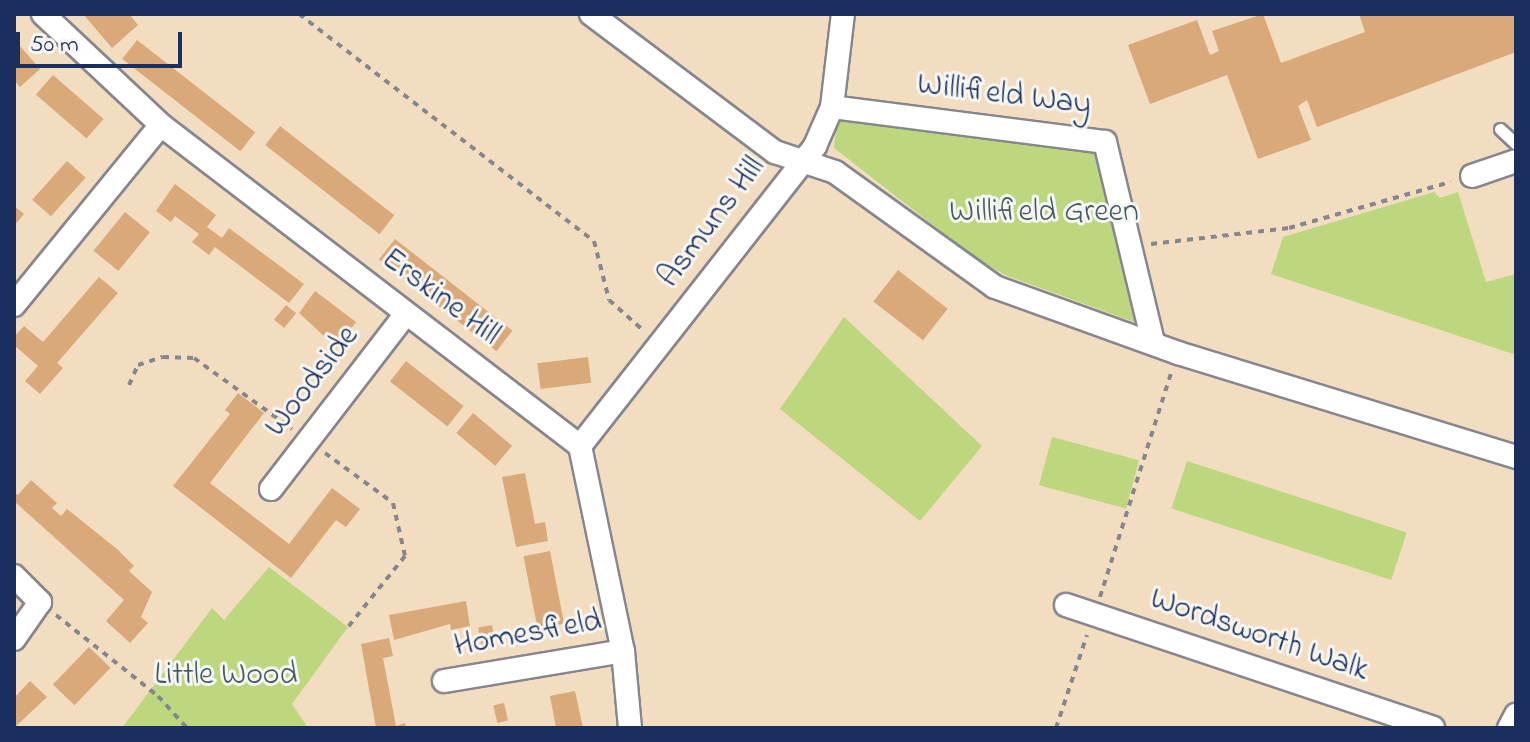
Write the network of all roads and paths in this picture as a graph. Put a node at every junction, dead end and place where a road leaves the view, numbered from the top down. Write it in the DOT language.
graph roads {
  1 [pos="43,14"];
  2 [pos="299,14"];
  3 [pos="591,14"];
  4 [pos="843,14"];
  5 [pos="832,107"];
  6 [pos="161,125"];
  7 [pos="1500,129"];
  8 [pos="1516,144"];
  9 [pos="799,160"];
  10 [pos="1516,161"];
  11 [pos="1472,176"];
  12 [pos="1133,246"];
  13 [pos="14,305"];
  14 [pos="406,314"];
  15 [pos="1153,342"];
  16 [pos="661,346"];
  17 [pos="1178,353"];
  18 [pos="580,446"];
  19 [pos="1516,457"];
  20 [pos="271,489"];
  21 [pos="14,576"];
  22 [pos="40,602"];
  23 [pos="1066,605"];
  24 [pos="1094,614"];
  25 [pos="14,639"];
  26 [pos="623,651"];
  27 [pos="444,681"];
  28 [pos="1516,715"];
  29 [pos="187,728"];
  30 [pos="630,728"];
  31 [pos="1056,728"];
  32 [pos="1433,728"];
  33 [pos="1509,728"];
  1 -- 6 [label="street, Erskine Hill"];
  2 -- 16 [label="path"];
  3 -- 9 [label="street"];
  4 -- 5 [label="street, Asmuns Hill"];
  5 -- 9 [label="street, Asmuns Hill"];
  5 -- 12 [label="street, Willifield Way"];
  6 -- 13 [label="street"];
  6 -- 14 [label="street, Erskine Hill"];
  7 -- 8 [label="lane"];
  9 -- 15 [label="street"];
  9 -- 16 [label="street, Asmuns Hill"];
  10 -- 11 [label="street"];
  11 -- 12 [label="path"];
  12 -- 15 [label="street, Willifield Way"];
  14 -- 18 [label="street, Erskine Hill"];
  14 -- 20 [label="street, Woodside"];
  15 -- 17 [label="street"];
  16 -- 18 [label="street, Asmuns Hill"];
  17 -- 19 [label="street"];
  17 -- 24 [label="path"];
  18 -- 26 [label="street"];
  21 -- 22 [label="street"];
  22 -- 25 [label="street"];
  22 -- 29 [label="path"];
  23 -- 24 [label="street, Wordsworth Walk"];
  24 -- 31 [label="path"];
  24 -- 32 [label="street, Wordsworth Walk"];
  26 -- 27 [label="street, Homesfield"];
  26 -- 30 [label="street"];
  28 -- 33 [label="street"];
}
